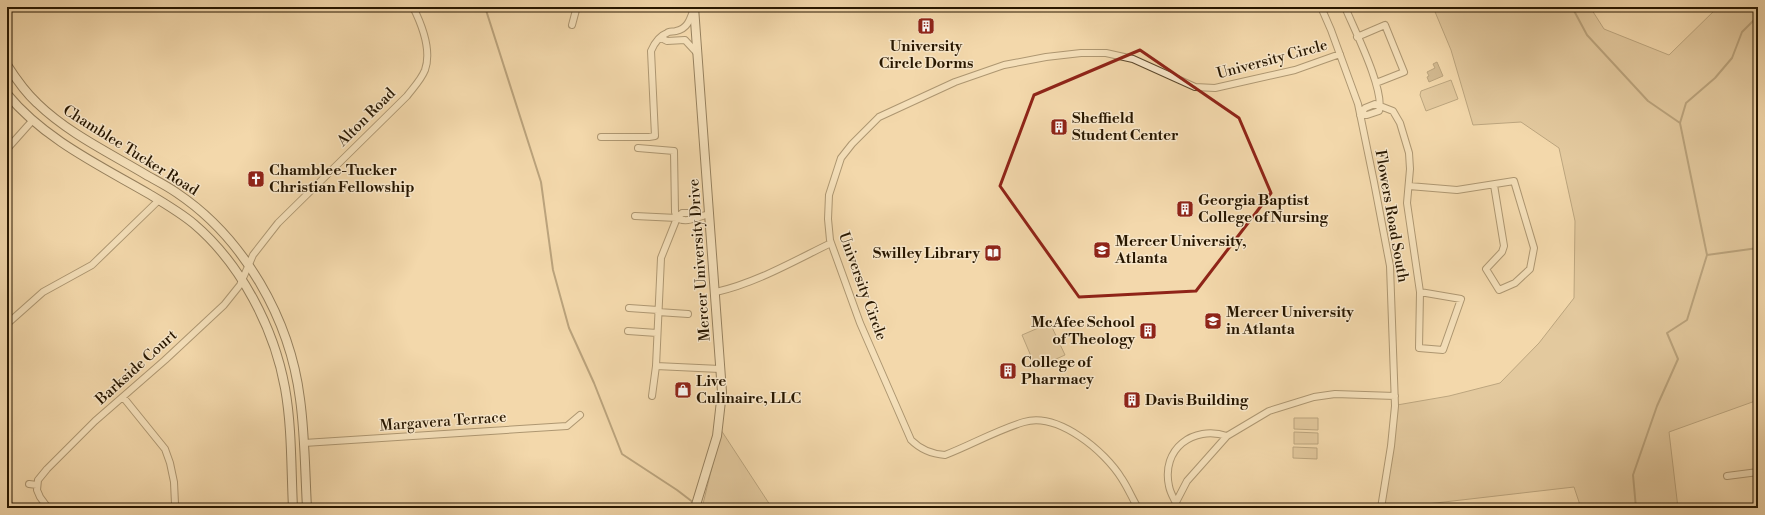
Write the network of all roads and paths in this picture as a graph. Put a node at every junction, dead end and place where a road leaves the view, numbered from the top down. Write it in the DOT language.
graph roads {
  1 [pos="413,7"];
  2 [pos="574,7"];
  3 [pos="694,7"];
  4 [pos="1321,7"];
  5 [pos="1345,7"];
  6 [pos="572,25"];
  7 [pos="680,30"];
  8 [pos="1357,37"];
  9 [pos="661,38"];
  10 [pos="680,40"];
  11 [pos="698,54"];
  12 [pos="1340,54"];
  13 [pos="7,65"];
  14 [pos="1376,83"];
  15 [pos="7,94"];
  16 [pos="1380,106"];
  17 [pos="1360,115"];
  18 [pos="32,121"];
  19 [pos="601,137"];
  20 [pos="638,148"];
  21 [pos="7,149"];
  22 [pos="1494,184"];
  23 [pos="1410,186"];
  24 [pos="159,200"];
  25 [pos="710,214"];
  26 [pos="635,216"];
  27 [pos="676,218"];
  28 [pos="831,243"];
  29 [pos="248,265"];
  30 [pos="242,280"];
  31 [pos="716,292"];
  32 [pos="1420,292"];
  33 [pos="630,308"];
  34 [pos="658,311"];
  35 [pos="688,314"];
  36 [pos="7,324"];
  37 [pos="628,331"];
  38 [pos="657,333"];
  39 [pos="656,366"];
  40 [pos="720,369"];
  41 [pos="652,396"];
  42 [pos="1395,396"];
  43 [pos="123,397"];
  44 [pos="580,415"];
  45 [pos="1227,436"];
  46 [pos="304,443"];
  47 [pos="1758,472"];
  48 [pos="1727,476"];
  49 [pos="29,484"];
  50 [pos="37,485"];
  51 [pos="175,504"];
  52 [pos="696,504"];
  53 [pos="1174,505"];
  54 [pos="48,508"];
  55 [pos="293,508"];
  56 [pos="307,508"];
  57 [pos="1138,508"];
  58 [pos="1381,508"];
  1 -- 29 [label="street, Alton Road"];
  2 -- 6 [label="street"];
  3 -- 7 [label="street"];
  3 -- 11 [label="main road, Mercer University Drive"];
  4 -- 12 [label="street, Flowers Road South"];
  5 -- 8 [label="street"];
  7 -- 9 [label="street"];
  7 -- 10 [label="street"];
  8 -- 14 [label="street"];
  8 -- 14 [label="street"];
  9 -- 10 [label="street"];
  9 -- 19 [label="street"];
  10 -- 11 [label="street"];
  11 -- 25 [label="main road, Mercer University Drive"];
  12 -- 17 [label="street, Flowers Road South"];
  12 -- 28 [label="street, University Circle"];
  13 -- 29 [label="main road, Chamblee Tucker Road"];
  14 -- 16 [label="street"];
  15 -- 18 [label="main road, Chamblee Tucker Road"];
  16 -- 17 [label="street"];
  16 -- 23 [label="street"];
  17 -- 42 [label="street, Flowers Road South"];
  18 -- 21 [label="street"];
  18 -- 24 [label="main road, Chamblee Tucker Road"];
  20 -- 27 [label="street"];
  22 -- 22 [label="street"];
  22 -- 23 [label="street"];
  23 -- 32 [label="street"];
  24 -- 30 [label="main road, Chamblee Tucker Road"];
  24 -- 36 [label="street"];
  25 -- 27 [label="street"];
  25 -- 31 [label="main road, Mercer University Drive"];
  26 -- 27 [label="street"];
  27 -- 34 [label="street"];
  28 -- 31 [label="street"];
  28 -- 57 [label="street, University Circle"];
  29 -- 30 [label="street, Barkside Court"];
  29 -- 46 [label="main road, Chamblee Tucker Road"];
  30 -- 43 [label="street, Barkside Court"];
  30 -- 55 [label="main road, Chamblee Tucker Road"];
  31 -- 40 [label="main road, Mercer University Drive"];
  32 -- 32 [label="street"];
  33 -- 34 [label="street"];
  34 -- 35 [label="street"];
  34 -- 38 [label="street"];
  37 -- 38 [label="street"];
  38 -- 39 [label="street"];
  39 -- 40 [label="street"];
  39 -- 41 [label="street"];
  40 -- 52 [label="main road, Mercer University Drive"];
  42 -- 45 [label="street"];
  42 -- 58 [label="street, Flowers Road South"];
  43 -- 50 [label="street, Barkside Court"];
  43 -- 51 [label="street"];
  44 -- 46 [label="street, Margavera Terrace"];
  45 -- 53 [label="street"];
  45 -- 53 [label="street"];
  46 -- 56 [label="main road, Chamblee Tucker Road"];
  47 -- 48 [label="street"];
  49 -- 50 [label="street"];
  50 -- 54 [label="street"];
}
